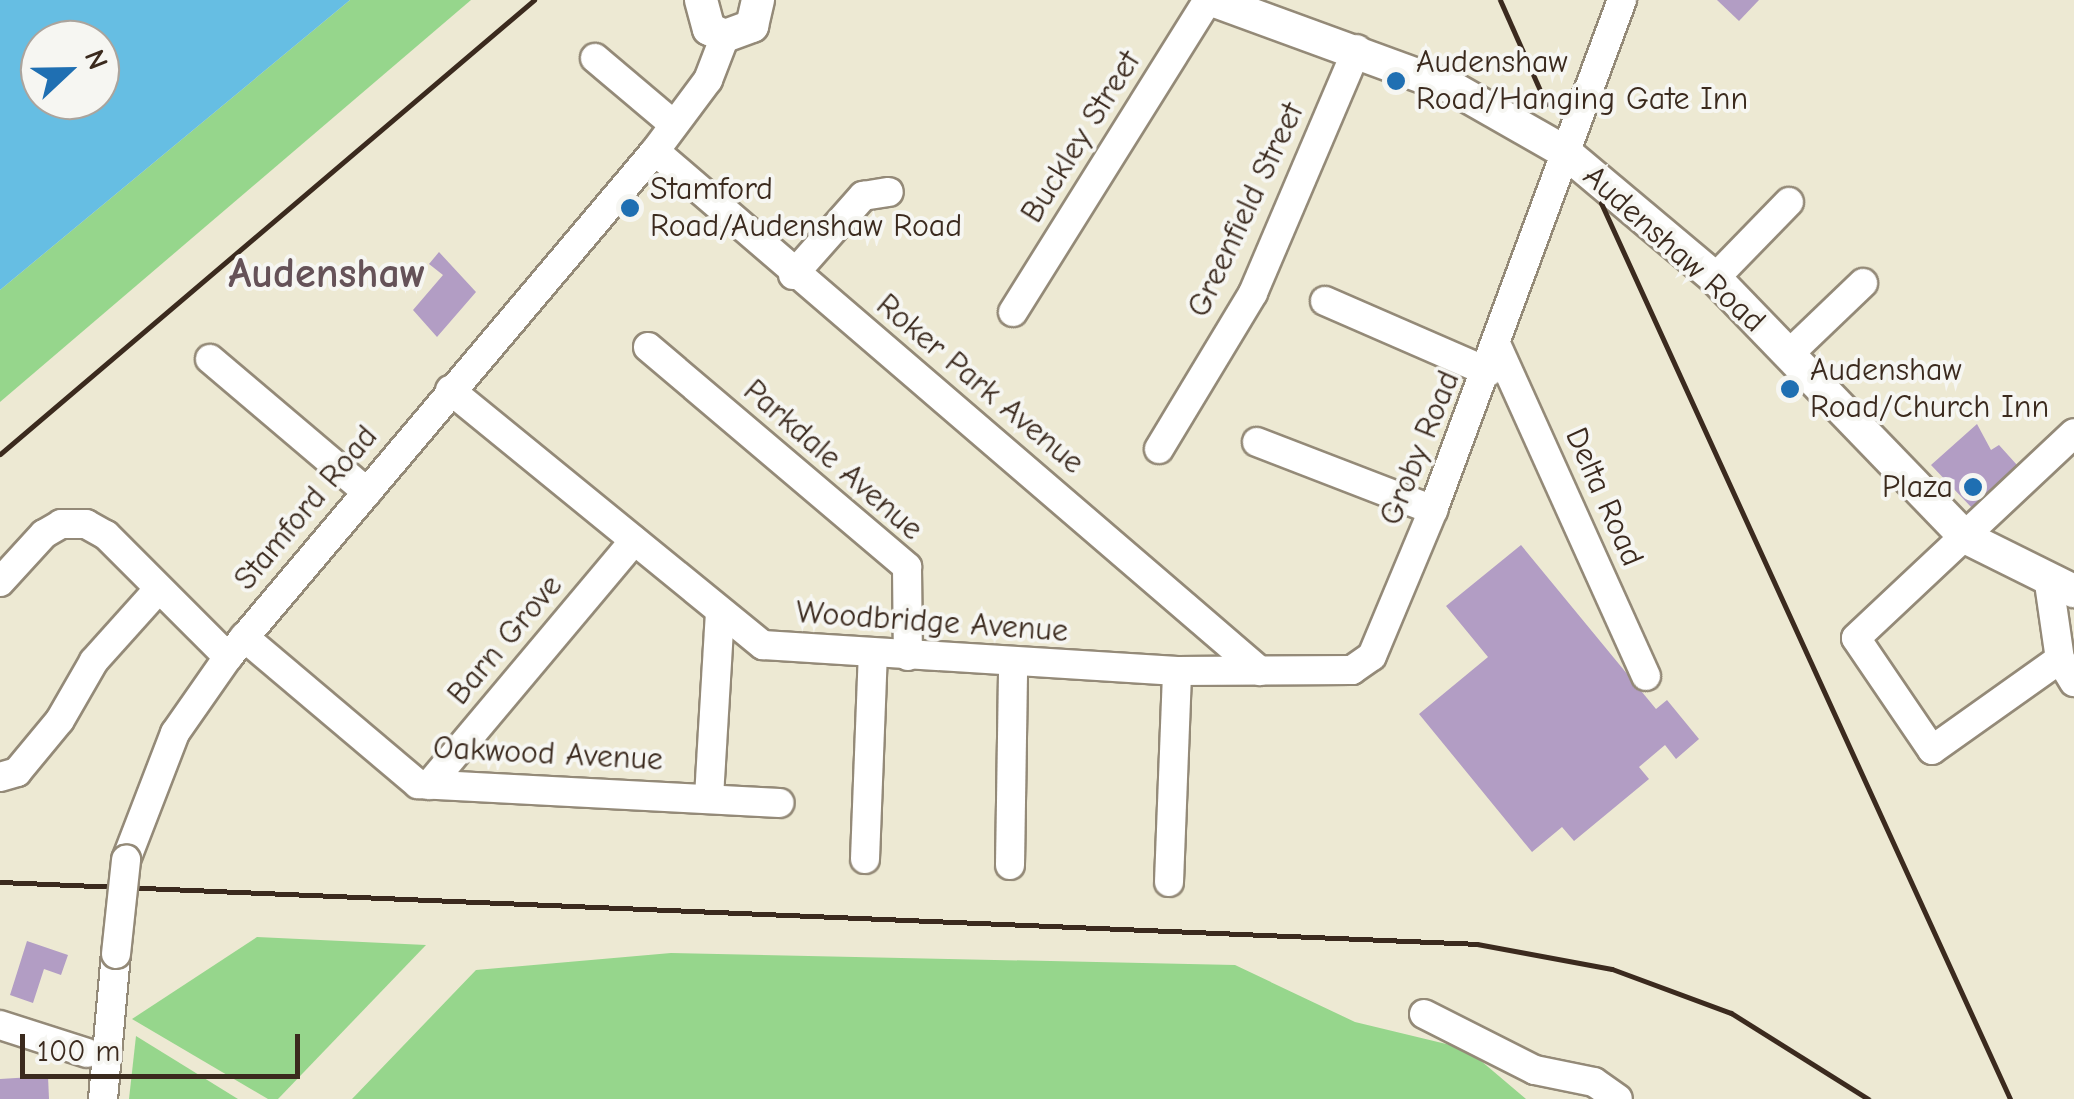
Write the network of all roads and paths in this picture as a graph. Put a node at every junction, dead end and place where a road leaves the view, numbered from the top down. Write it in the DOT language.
graph roads {
  1 [pos="702,0"];
  2 [pos="758,0"];
  3 [pos="1210,0"];
  4 [pos="1622,0"];
  5 [pos="725,36"];
  6 [pos="1357,49"];
  7 [pos="596,58"];
  8 [pos="673,124"];
  9 [pos="655,152"];
  10 [pos="1565,152"];
  11 [pos="888,192"];
  12 [pos="1789,202"];
  13 [pos="794,275"];
  14 [pos="1715,278"];
  15 [pos="1863,283"];
  16 [pos="1325,301"];
  17 [pos="1013,312"];
  18 [pos="648,347"];
  19 [pos="1788,355"];
  20 [pos="210,359"];
  21 [pos="1492,359"];
  22 [pos="450,390"];
  23 [pos="2074,433"];
  24 [pos="1257,442"];
  25 [pos="1159,449"];
  26 [pos="367,492"];
  27 [pos="1434,510"];
  28 [pos="1965,537"];
  29 [pos="634,541"];
  30 [pos="0,582"];
  31 [pos="2062,587"];
  32 [pos="156,592"];
  33 [pos="720,612"];
  34 [pos="236,647"];
  35 [pos="873,654"];
  36 [pos="908,656"];
  37 [pos="1013,662"];
  38 [pos="2067,670"];
  39 [pos="1177,671"];
  40 [pos="1260,671"];
  41 [pos="1646,676"];
  42 [pos="0,777"];
  43 [pos="429,784"];
  44 [pos="709,798"];
  45 [pos="780,803"];
  46 [pos="864,859"];
  47 [pos="1010,865"];
  48 [pos="1169,882"];
  49 [pos="1424,1014"];
  50 [pos="0,1026"];
  51 [pos="87,1053"];
  52 [pos="105,1087"];
  53 [pos="1618,1099"];
  1 -- 5 [label="main road"];
  2 -- 5 [label="main road"];
  3 -- 6 [label="main road, Audenshaw Road"];
  3 -- 17 [label="street, Buckley Street"];
  4 -- 10 [label="street, Groby Road"];
  5 -- 8 [label="street, Stamford Road"];
  6 -- 10 [label="main road, Audenshaw Road"];
  6 -- 25 [label="street, Greenfield Street"];
  7 -- 8 [label="street"];
  8 -- 9 [label="street, Stamford Road"];
  9 -- 13 [label="street, Roker Park Avenue"];
  9 -- 22 [label="street, Stamford Road"];
  10 -- 14 [label="main road, Audenshaw Road"];
  10 -- 21 [label="street, Groby Road"];
  11 -- 13 [label="street"];
  12 -- 14 [label="street"];
  13 -- 40 [label="street, Roker Park Avenue"];
  14 -- 19 [label="main road, Audenshaw Road"];
  15 -- 19 [label="street"];
  16 -- 21 [label="street"];
  18 -- 36 [label="street, Parkdale Avenue"];
  19 -- 28 [label="main road, Audenshaw Road"];
  20 -- 26 [label="street"];
  21 -- 27 [label="street, Groby Road"];
  21 -- 41 [label="street, Delta Road"];
  22 -- 26 [label="street, Stamford Road"];
  22 -- 29 [label="street, Woodbridge Avenue"];
  23 -- 28 [label="street"];
  24 -- 27 [label="street"];
  26 -- 34 [label="street, Stamford Road"];
  27 -- 40 [label="street, Groby Road"];
  28 -- 31 [label="main road, Audenshaw Road"];
  28 -- 38 [label="street"];
  29 -- 33 [label="street, Woodbridge Avenue"];
  29 -- 43 [label="street, Barn Grove"];
  30 -- 32 [label="street, Oakwood Avenue"];
  31 -- 38 [label="street"];
  32 -- 34 [label="street, Oakwood Avenue"];
  32 -- 42 [label="street"];
  33 -- 35 [label="street, Woodbridge Avenue"];
  33 -- 44 [label="street"];
  34 -- 43 [label="street, Oakwood Avenue"];
  34 -- 52 [label="street, Stamford Road, bridge"];
  35 -- 36 [label="street, Woodbridge Avenue"];
  35 -- 46 [label="street"];
  36 -- 37 [label="street, Woodbridge Avenue"];
  37 -- 39 [label="street, Woodbridge Avenue"];
  37 -- 47 [label="street"];
  39 -- 40 [label="street, Woodbridge Avenue"];
  39 -- 48 [label="street"];
  43 -- 44 [label="street, Oakwood Avenue"];
  44 -- 45 [label="street, Oakwood Avenue"];
  49 -- 53 [label="street"];
  50 -- 51 [label="street"];
}
